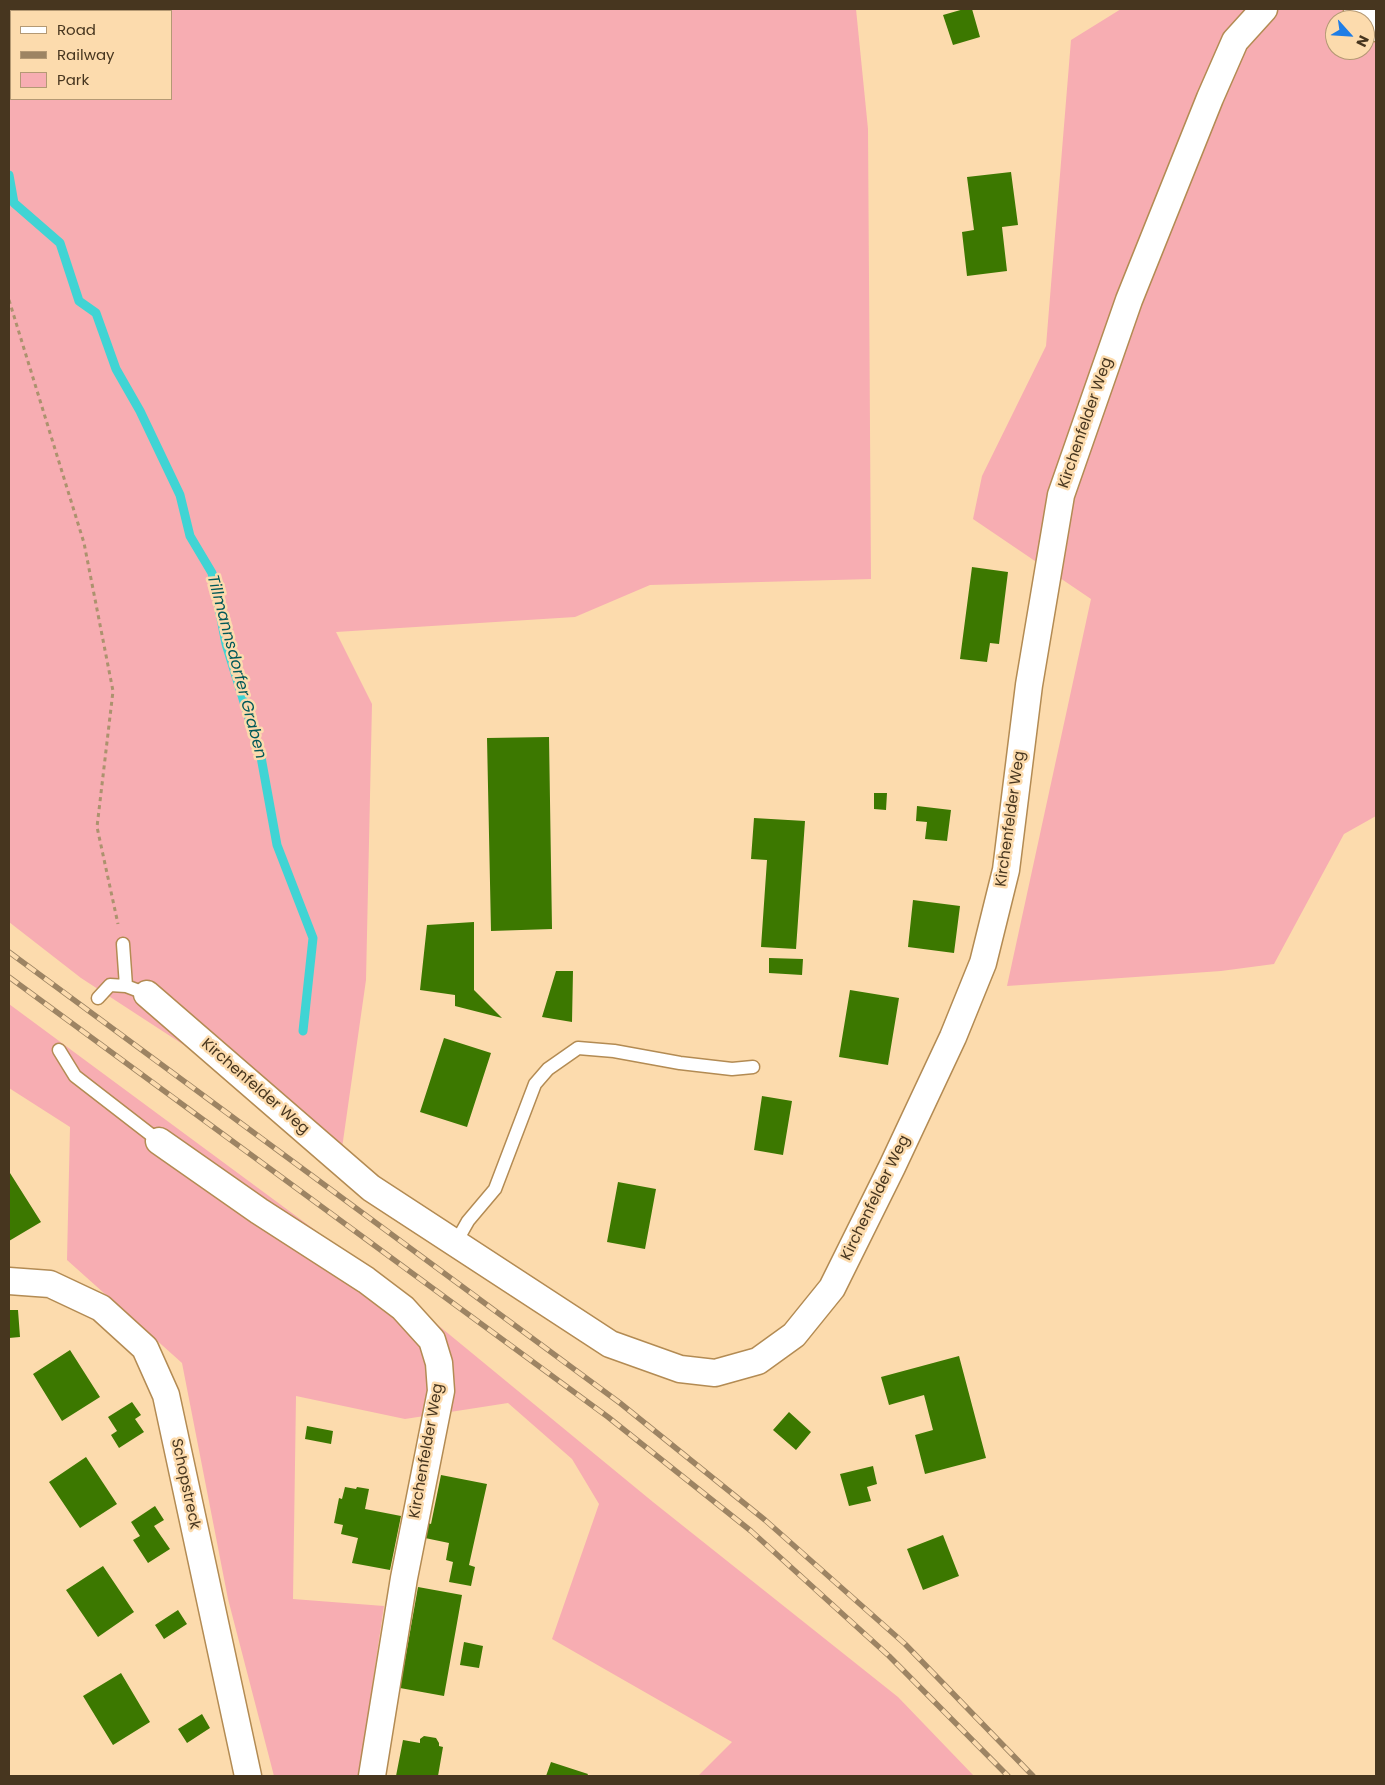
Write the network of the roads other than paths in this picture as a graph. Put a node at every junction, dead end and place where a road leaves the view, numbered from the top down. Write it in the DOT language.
graph roads {
  1 [pos="1264,9"];
  2 [pos="1357,9"];
  3 [pos="1376,28"];
  4 [pos="123,944"];
  5 [pos="137,990"];
  6 [pos="98,998"];
  7 [pos="59,1050"];
  8 [pos="752,1067"];
  9 [pos="160,1141"];
  10 [pos="455,1244"];
  11 [pos="9,1281"];
  12 [pos="248,1776"];
  13 [pos="372,1776"];
  1 -- 10 [label="street, Kirchenfelder Weg"];
  2 -- 3 [label="street"];
  4 -- 5 [label="lane"];
  5 -- 6 [label="lane"];
  5 -- 10 [label="street, Kirchenfelder Weg"];
  7 -- 9 [label="lane, Kirchenfelder Weg"];
  8 -- 10 [label="lane"];
  9 -- 13 [label="street, Kirchenfelder Weg"];
  11 -- 12 [label="street, Schopstreck"];
}
